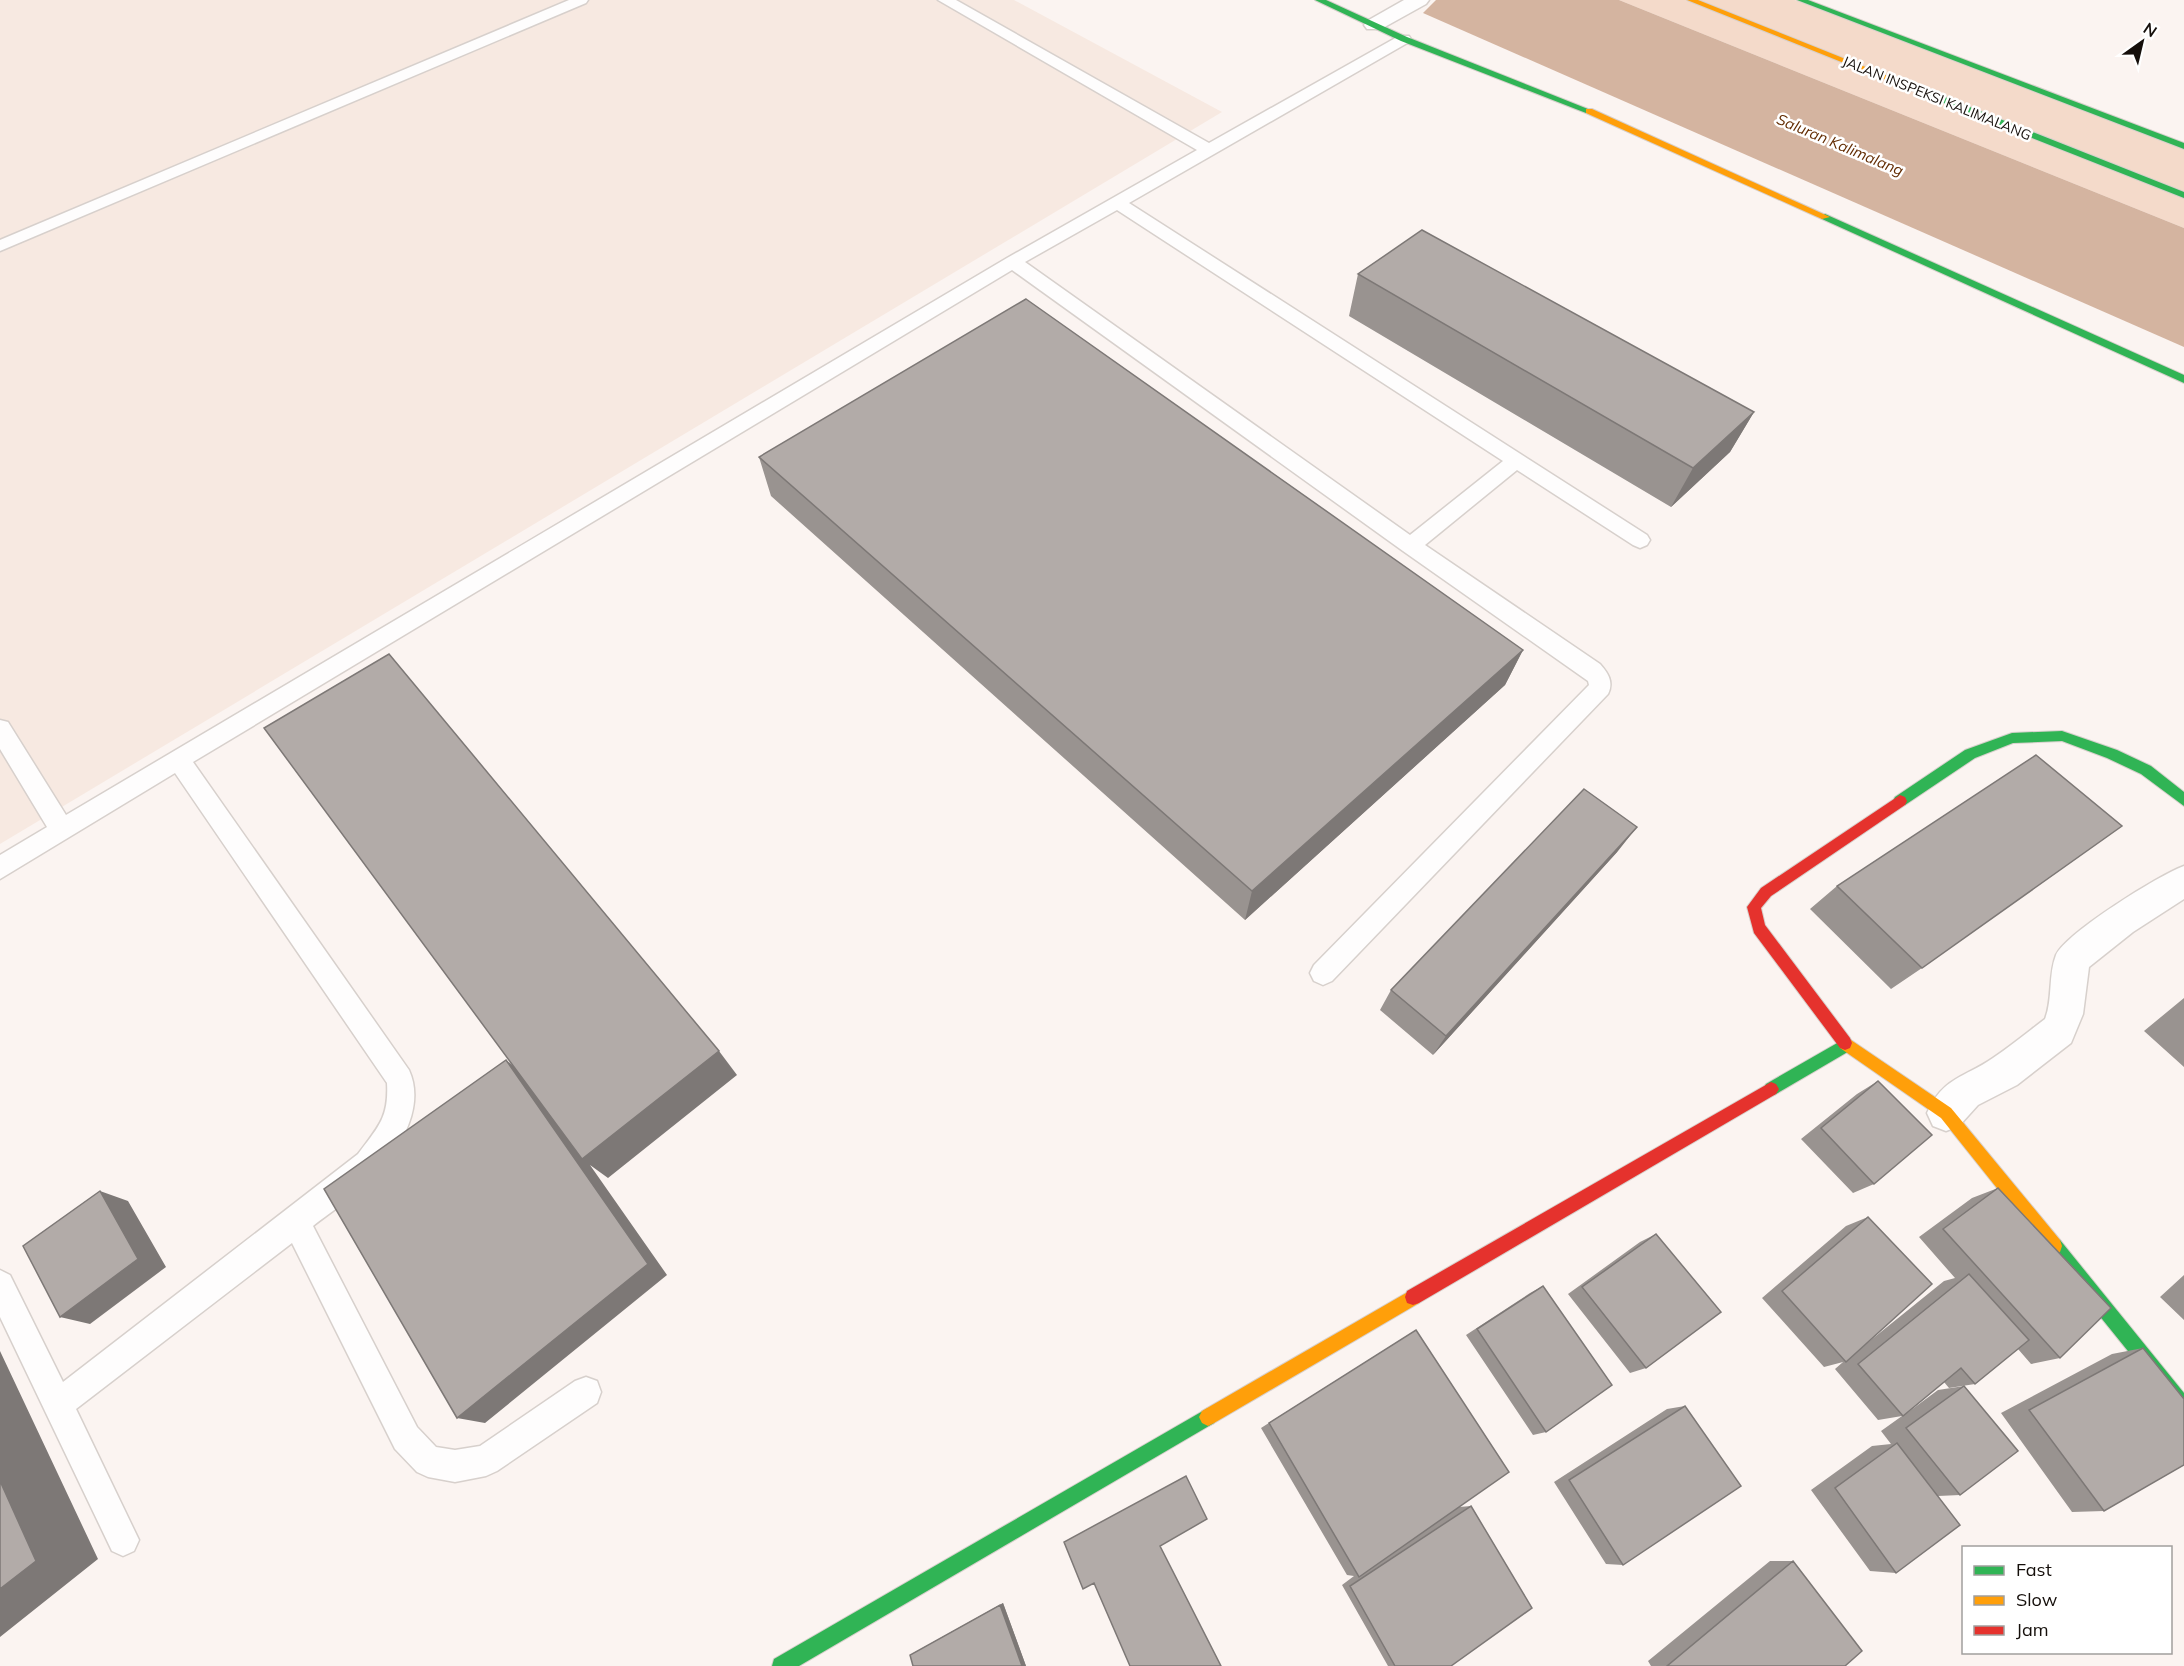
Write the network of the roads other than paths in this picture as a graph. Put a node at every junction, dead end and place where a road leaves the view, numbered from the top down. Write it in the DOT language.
graph roads {
  1 [pos="581,0"];
  2 [pos="945,0"];
  3 [pos="1319,0"];
  4 [pos="1419,0"];
  5 [pos="1691,0"];
  6 [pos="1801,0"];
  7 [pos="1374,26"];
  8 [pos="1404,39"];
  9 [pos="2184,146"];
  10 [pos="1209,150"];
  11 [pos="2184,195"];
  12 [pos="1118,203"];
  13 [pos="0,246"];
  14 [pos="1013,262"];
  15 [pos="2184,379"];
  16 [pos="1517,460"];
  17 [pos="1640,540"];
  18 [pos="1410,546"];
  19 [pos="0,729"];
  20 [pos="178,759"];
  21 [pos="2184,800"];
  22 [pos="61,830"];
  23 [pos="0,868"];
  24 [pos="2184,881"];
  25 [pos="1323,973"];
  26 [pos="1846,1045"];
  27 [pos="1947,1113"];
  28 [pos="296,1222"];
  29 [pos="0,1285"];
  30 [pos="586,1392"];
  31 [pos="58,1404"];
  32 [pos="2184,1407"];
  33 [pos="123,1540"];
  34 [pos="781,1666"];
  1 -- 13 [label="lane"];
  2 -- 10 [label="lane"];
  3 -- 7 [label="main road"];
  4 -- 7 [label="street"];
  5 -- 11 [label="main road, JALAN INSPEKSI KALIMALANG"];
  6 -- 9 [label="main road"];
  7 -- 8 [label="main road"];
  8 -- 10 [label="lane"];
  8 -- 15 [label="main road"];
  10 -- 12 [label="lane"];
  12 -- 14 [label="lane"];
  12 -- 16 [label="lane"];
  14 -- 18 [label="lane"];
  14 -- 20 [label="lane"];
  16 -- 17 [label="lane"];
  16 -- 18 [label="lane"];
  18 -- 25 [label="lane"];
  19 -- 22 [label="lane"];
  20 -- 22 [label="lane"];
  20 -- 28 [label="lane"];
  21 -- 26 [label="main road"];
  22 -- 23 [label="lane"];
  24 -- 27 [label="street"];
  26 -- 27 [label="main road"];
  26 -- 34 [label="main road"];
  27 -- 32 [label="main road"];
  28 -- 30 [label="lane"];
  28 -- 31 [label="lane"];
  29 -- 31 [label="lane"];
  31 -- 33 [label="lane"];
}
